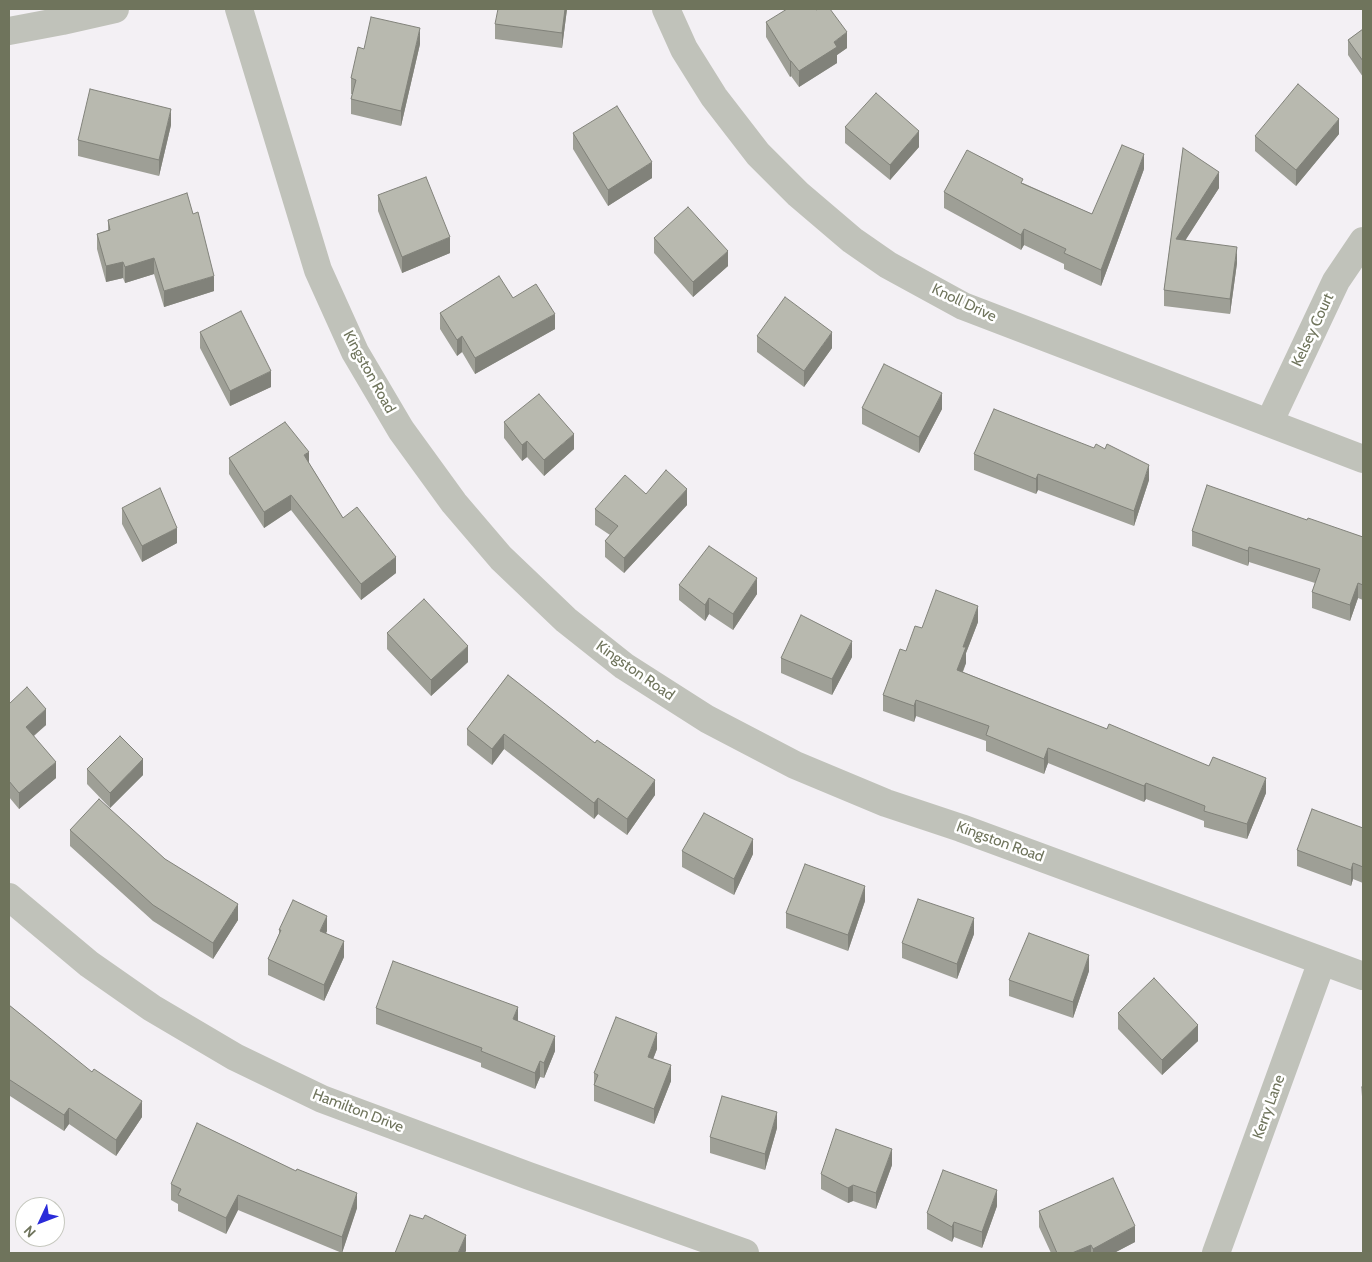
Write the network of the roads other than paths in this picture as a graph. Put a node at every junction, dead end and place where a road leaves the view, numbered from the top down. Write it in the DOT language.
graph roads {
  1 [pos="116,9"];
  2 [pos="239,9"];
  3 [pos="666,9"];
  4 [pos="9,31"];
  5 [pos="1363,241"];
  6 [pos="1269,423"];
  7 [pos="1363,459"];
  8 [pos="9,897"];
  9 [pos="1322,961"];
  10 [pos="1363,976"];
  11 [pos="745,1253"];
  12 [pos="1216,1253"];
  1 -- 4 [label="street"];
  2 -- 9 [label="street, Kingston Road"];
  3 -- 6 [label="street, Knoll Drive"];
  5 -- 6 [label="street, Kelsey Court"];
  6 -- 7 [label="street, Knoll Drive"];
  8 -- 11 [label="street, Hamilton Drive"];
  9 -- 10 [label="street, Kingston Road"];
  9 -- 12 [label="street, Kerry Lane"];
}
